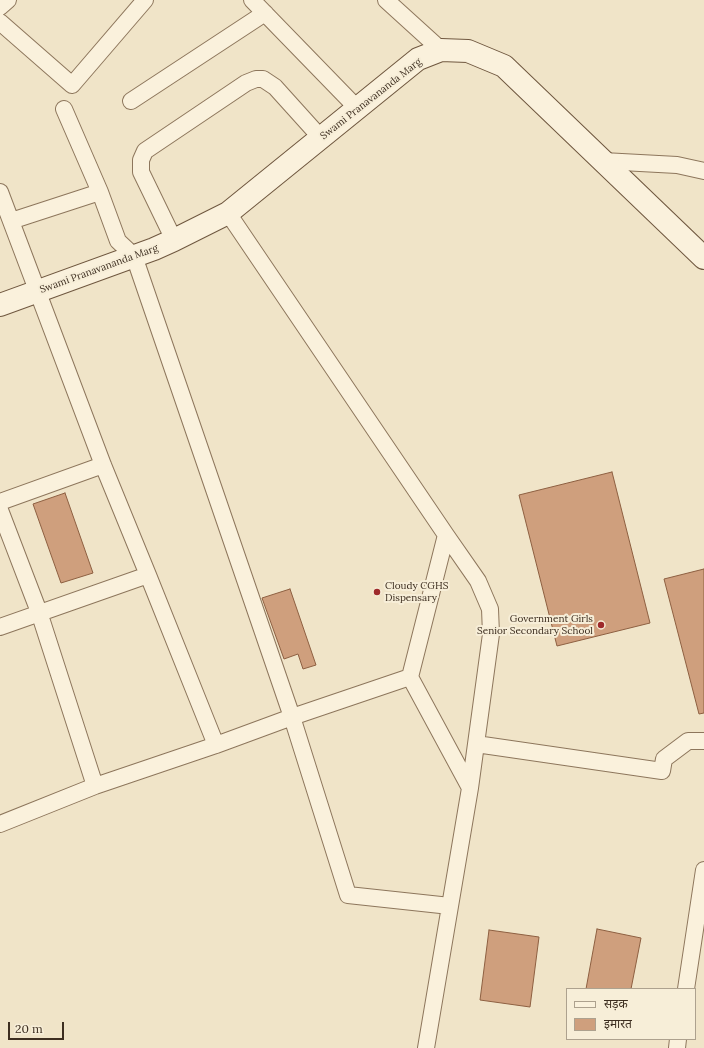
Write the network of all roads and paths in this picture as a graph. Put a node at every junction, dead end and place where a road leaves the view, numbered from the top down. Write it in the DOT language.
graph roads {
  1 [pos="8,0"];
  2 [pos="145,0"];
  3 [pos="252,0"];
  4 [pos="386,0"];
  5 [pos="0,7"];
  6 [pos="265,13"];
  7 [pos="0,22"];
  8 [pos="441,50"];
  9 [pos="131,101"];
  10 [pos="357,108"];
  11 [pos="64,109"];
  12 [pos="321,138"];
  13 [pos="603,161"];
  14 [pos="704,171"];
  15 [pos="0,192"];
  16 [pos="100,192"];
  17 [pos="228,213"];
  18 [pos="10,221"];
  19 [pos="174,240"];
  20 [pos="134,256"];
  21 [pos="704,258"];
  22 [pos="37,292"];
  23 [pos="0,304"];
  24 [pos="103,465"];
  25 [pos="0,502"];
  26 [pos="0,510"];
  27 [pos="446,535"];
  28 [pos="148,574"];
  29 [pos="39,612"];
  30 [pos="0,627"];
  31 [pos="410,677"];
  32 [pos="292,717"];
  33 [pos="704,741"];
  34 [pos="476,744"];
  35 [pos="216,745"];
  36 [pos="95,786"];
  37 [pos="470,788"];
  38 [pos="0,824"];
  39 [pos="704,870"];
  40 [pos="450,906"];
  41 [pos="686,988"];
  42 [pos="426,1048"];
  1 -- 5 [label="street"];
  2 -- 7 [label="street"];
  3 -- 6 [label="street"];
  4 -- 8 [label="street"];
  6 -- 9 [label="street"];
  6 -- 10 [label="street"];
  8 -- 10 [label="street, Swami Pranavananda Marg"];
  8 -- 13 [label="street, Swami Pranavananda Marg"];
  10 -- 12 [label="street, Swami Pranavananda Marg"];
  11 -- 16 [label="street"];
  12 -- 17 [label="street, Swami Pranavananda Marg"];
  12 -- 19 [label="street"];
  13 -- 14 [label="street"];
  13 -- 21 [label="street, Swami Pranavananda Marg"];
  15 -- 18 [label="street"];
  16 -- 18 [label="street"];
  16 -- 20 [label="street"];
  17 -- 19 [label="street, Swami Pranavananda Marg"];
  17 -- 27 [label="street"];
  18 -- 22 [label="street"];
  19 -- 20 [label="street, Swami Pranavananda Marg"];
  20 -- 22 [label="street, Swami Pranavananda Marg"];
  20 -- 32 [label="street"];
  22 -- 23 [label="street, Swami Pranavananda Marg"];
  22 -- 24 [label="street"];
  24 -- 25 [label="street"];
  24 -- 28 [label="street"];
  26 -- 29 [label="street"];
  27 -- 31 [label="street"];
  27 -- 34 [label="street"];
  28 -- 29 [label="street"];
  28 -- 35 [label="street"];
  29 -- 30 [label="street"];
  29 -- 36 [label="street"];
  31 -- 32 [label="street"];
  31 -- 37 [label="street"];
  32 -- 35 [label="street"];
  32 -- 40 [label="street"];
  33 -- 34 [label="street"];
  34 -- 37 [label="street"];
  35 -- 36 [label="street"];
  36 -- 38 [label="street"];
  37 -- 40 [label="street"];
  39 -- 41 [label="street"];
  40 -- 42 [label="street"];
}
